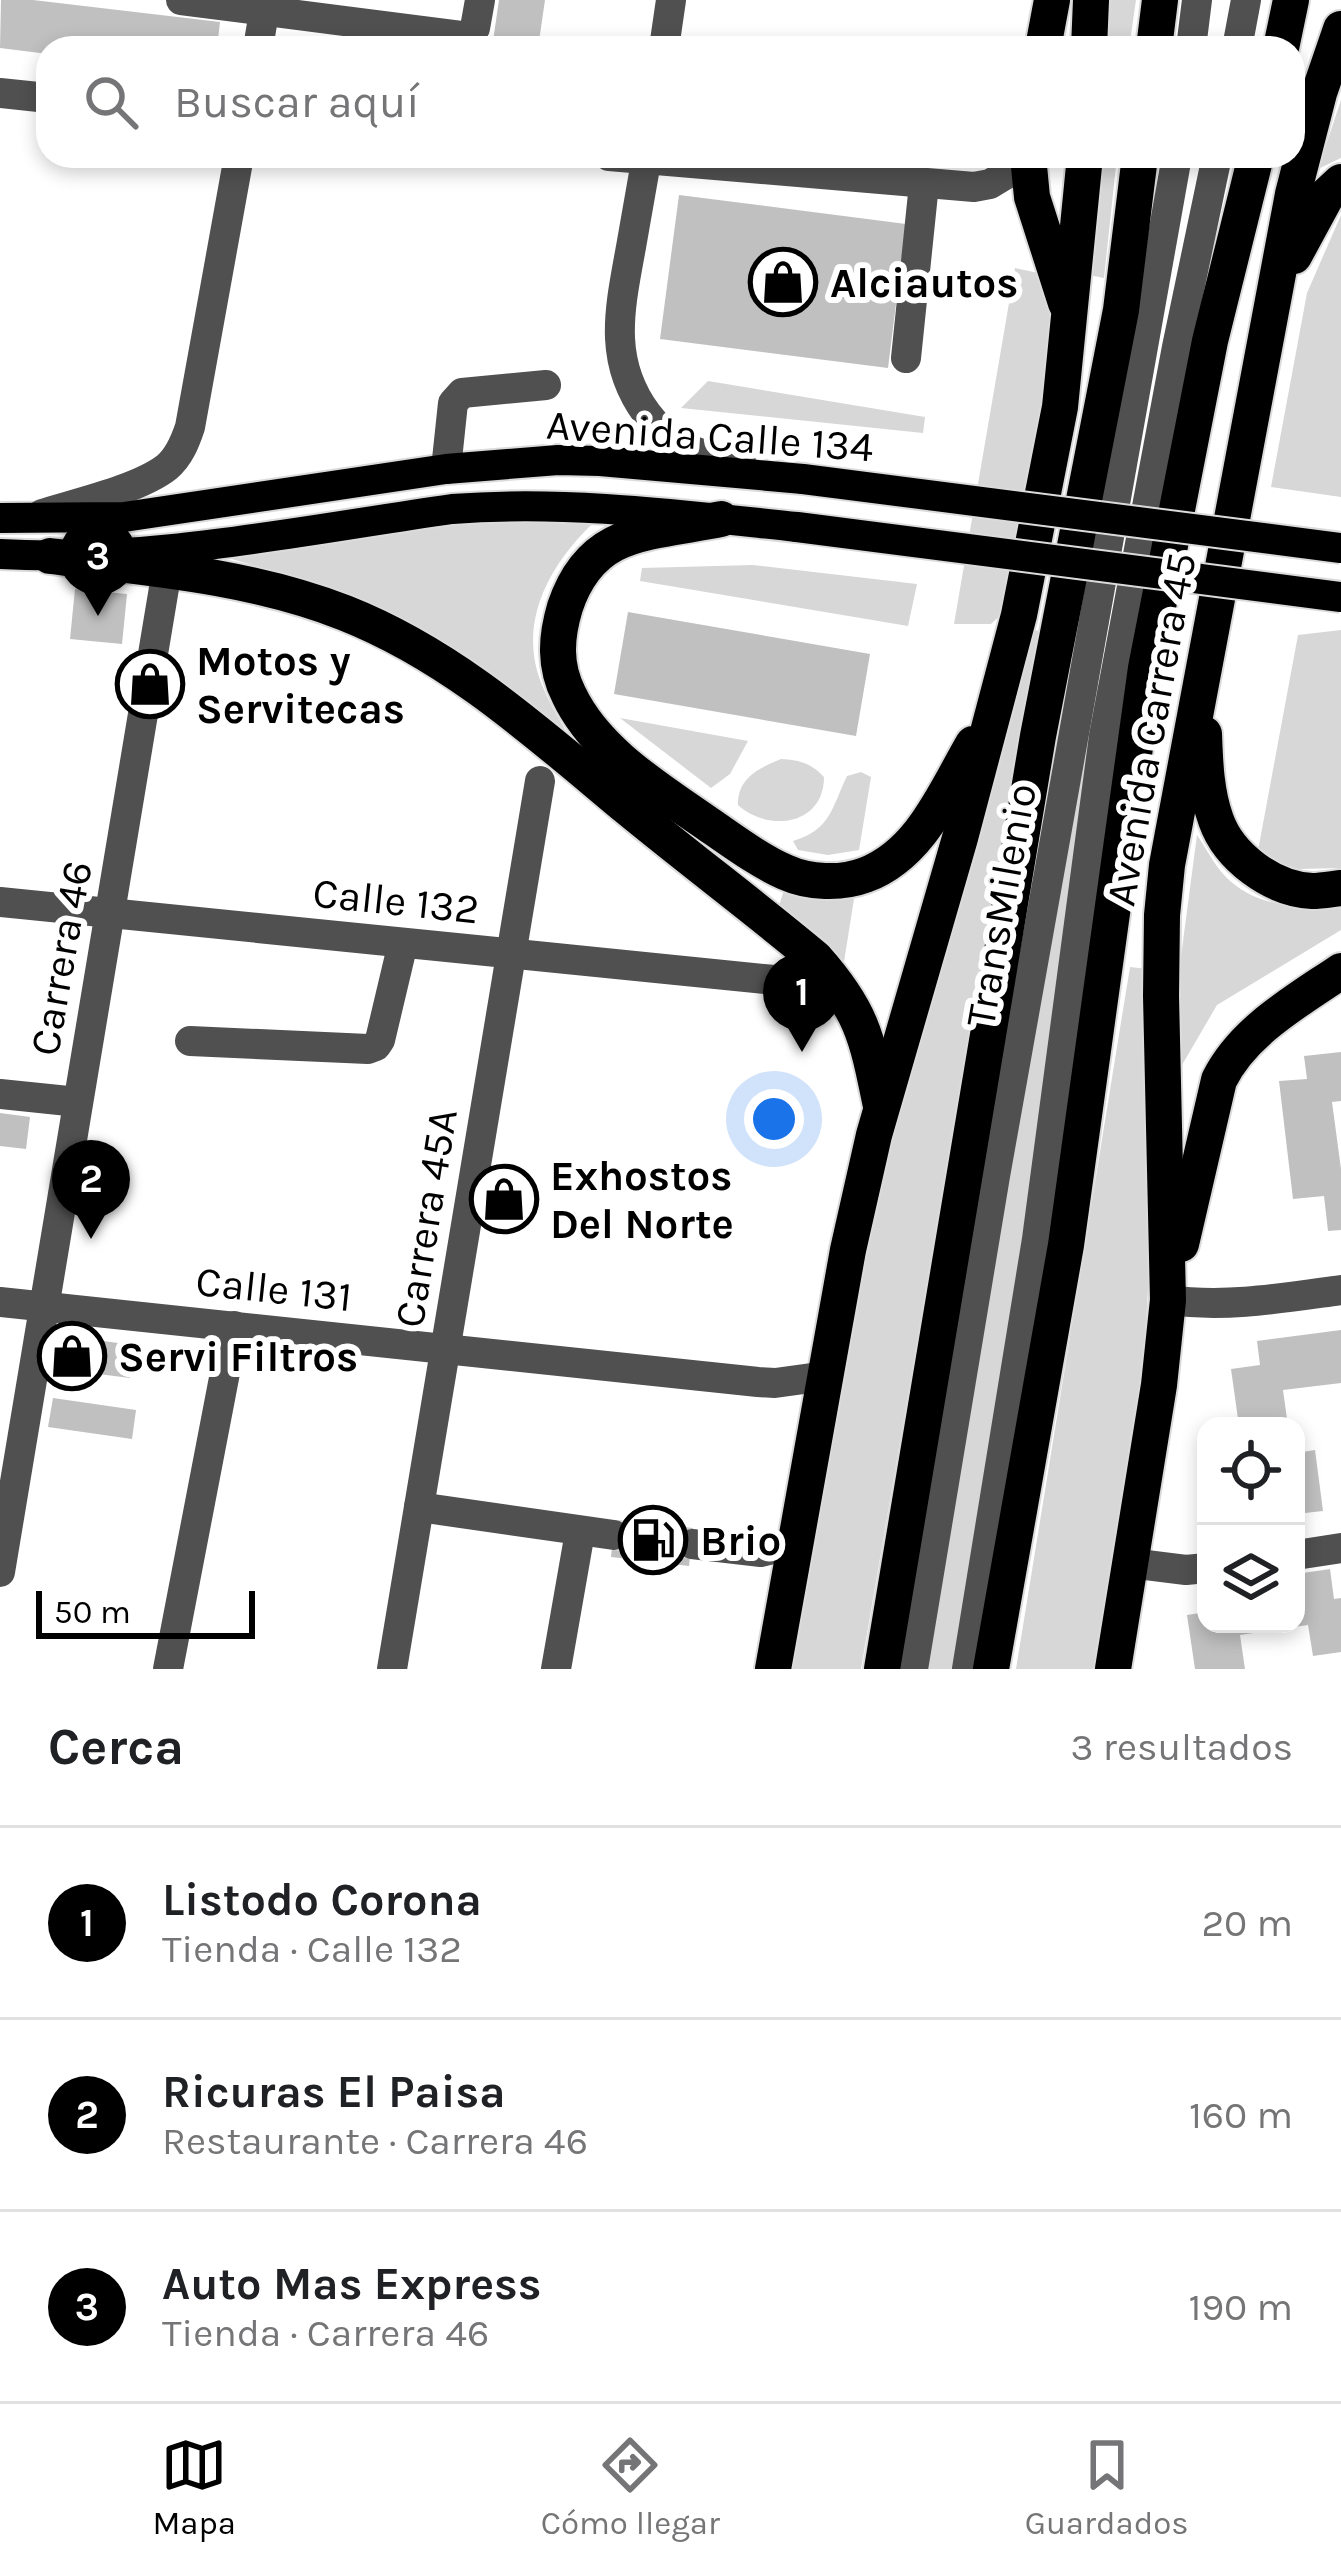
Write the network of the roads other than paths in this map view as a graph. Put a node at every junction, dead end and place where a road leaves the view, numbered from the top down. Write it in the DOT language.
graph roads {
  1 [pos="181,0"];
  2 [pos="480,0"];
  3 [pos="671,0"];
  4 [pos="1052,0"];
  5 [pos="1091,0"];
  6 [pos="1160,0"];
  7 [pos="1197,0"];
  8 [pos="1246,0"];
  9 [pos="1291,0"];
  10 [pos="265,6"];
  11 [pos="370,12"];
  12 [pos="1341,29"];
  13 [pos="260,36"];
  14 [pos="666,36"];
  15 [pos="1045,36"];
  16 [pos="1090,36"];
  17 [pos="1156,36"];
  18 [pos="1192,36"];
  19 [pos="1239,36"];
  20 [pos="1284,36"];
  21 [pos="0,94"];
  22 [pos="36,97"];
  23 [pos="1305,147"];
  24 [pos="237,168"];
  25 [pos="644,168"];
  26 [pos="753,168"];
  27 [pos="1014,168"];
  28 [pos="1030,168"];
  29 [pos="1084,168"];
  30 [pos="1139,168"];
  31 [pos="1175,168"];
  32 [pos="1215,168"];
  33 [pos="1253,168"];
  34 [pos="1300,168"];
  35 [pos="1341,182"];
  36 [pos="924,184"];
  37 [pos="1275,297"];
  38 [pos="1070,318"];
  39 [pos="906,358"];
  40 [pos="546,385"];
  41 [pos="446,469"];
  42 [pos="803,479"];
  43 [pos="13,519"];
  44 [pos="721,519"];
  45 [pos="1341,548"];
  46 [pos="0,554"];
  47 [pos="50,556"];
  48 [pos="167,570"];
  49 [pos="1341,597"];
  50 [pos="1207,655"];
  51 [pos="996,705"];
  52 [pos="540,782"];
  53 [pos="1341,887"];
  54 [pos="0,902"];
  55 [pos="110,913"];
  56 [pos="403,943"];
  57 [pos="511,954"];
  58 [pos="1341,971"];
  59 [pos="784,981"];
  60 [pos="190,1041"];
  61 [pos="0,1094"];
  62 [pos="78,1102"];
  63 [pos="881,1111"];
  64 [pos="1341,1290"];
  65 [pos="1168,1300"];
  66 [pos="0,1302"];
  67 [pos="44,1307"];
  68 [pos="234,1326"];
  69 [pos="446,1348"];
  70 [pos="826,1376"];
  71 [pos="419,1507"];
  72 [pos="580,1532"];
  73 [pos="614,1535"];
  74 [pos="797,1543"];
  75 [pos="692,1544"];
  76 [pos="1341,1549"];
  77 [pos="1305,1554"];
  78 [pos="1130,1563"];
  79 [pos="1197,1569"];
  80 [pos="0,1572"];
  81 [pos="169,1669"];
  82 [pos="392,1669"];
  83 [pos="556,1669"];
  84 [pos="773,1669"];
  85 [pos="882,1669"];
  86 [pos="913,1669"];
  87 [pos="968,1669"];
  88 [pos="991,1669"];
  89 [pos="1113,1669"];
  1 -- 10 [label="street"];
  2 -- 11 [label="street"];
  3 -- 14 [label="street"];
  4 -- 15 [label="highway"];
  5 -- 16 [label="highway"];
  6 -- 17 [label="highway"];
  7 -- 18 [label="street"];
  8 -- 19 [label="street"];
  9 -- 20 [label="highway"];
  10 -- 11 [label="street"];
  10 -- 13 [label="street"];
  12 -- 23 [label="highway, Avenida Carrera 45"];
  21 -- 22 [label="street"];
  24 -- 43 [label="street"];
  25 -- 42 [label="street"];
  26 -- 36 [label="street"];
  27 -- 36 [label="street"];
  28 -- 38 [label="highway"];
  29 -- 38 [label="highway"];
  30 -- 85 [label="highway"];
  31 -- 86 [label="street, TransMilenio"];
  32 -- 87 [label="street, TransMilenio"];
  33 -- 88 [label="highway, Avenida Carrera 45"];
  34 -- 37 [label="highway, Avenida Carrera 45"];
  35 -- 37 [label="highway"];
  36 -- 39 [label="street"];
  37 -- 50 [label="highway, Avenida Carrera 45"];
  38 -- 51 [label="highway"];
  40 -- 41 [label="street"];
  41 -- 42 [label="main road, Avenida Calle 134"];
  41 -- 43 [label="main road, Avenida Calle 134"];
  42 -- 45 [label="main road, Avenida Calle 134, bridge"];
  44 -- 47 [label="main road, Avenida Calle 134"];
  44 -- 49 [label="main road, Avenida Calle 134, bridge"];
  44 -- 51 [label="highway"];
  46 -- 47 [label="main road, Avenida Calle 134"];
  47 -- 48 [label="highway"];
  48 -- 55 [label="street, Carrera 46"];
  48 -- 63 [label="highway"];
  50 -- 53 [label="highway"];
  50 -- 65 [label="highway, Avenida Carrera 45"];
  51 -- 63 [label="highway"];
  52 -- 57 [label="street, Carrera 45A"];
  54 -- 55 [label="street, Calle 132"];
  55 -- 56 [label="street, Calle 132"];
  55 -- 62 [label="street, Carrera 46"];
  56 -- 57 [label="street, Calle 132"];
  56 -- 60 [label="street"];
  57 -- 59 [label="street, Calle 132"];
  57 -- 69 [label="street, Carrera 45A"];
  58 -- 65 [label="highway"];
  61 -- 62 [label="street"];
  62 -- 67 [label="street, Carrera 46"];
  63 -- 70 [label="highway"];
  64 -- 65 [label="street"];
  65 -- 78 [label="highway, Avenida Carrera 45"];
  66 -- 67 [label="street, Calle 131"];
  67 -- 68 [label="street, Calle 131"];
  67 -- 80 [label="street, Carrera 46"];
  68 -- 69 [label="street, Calle 131"];
  68 -- 81 [label="street"];
  69 -- 70 [label="street, Calle 131"];
  69 -- 71 [label="street, Carrera 45A"];
  70 -- 74 [label="highway"];
  71 -- 72 [label="street"];
  71 -- 82 [label="street, Carrera 45A"];
  72 -- 73 [label="street"];
  72 -- 83 [label="street"];
  74 -- 75 [label="street"];
  74 -- 84 [label="highway"];
  76 -- 77 [label="street"];
  78 -- 79 [label="street"];
  78 -- 89 [label="highway, Avenida Carrera 45"];
}
